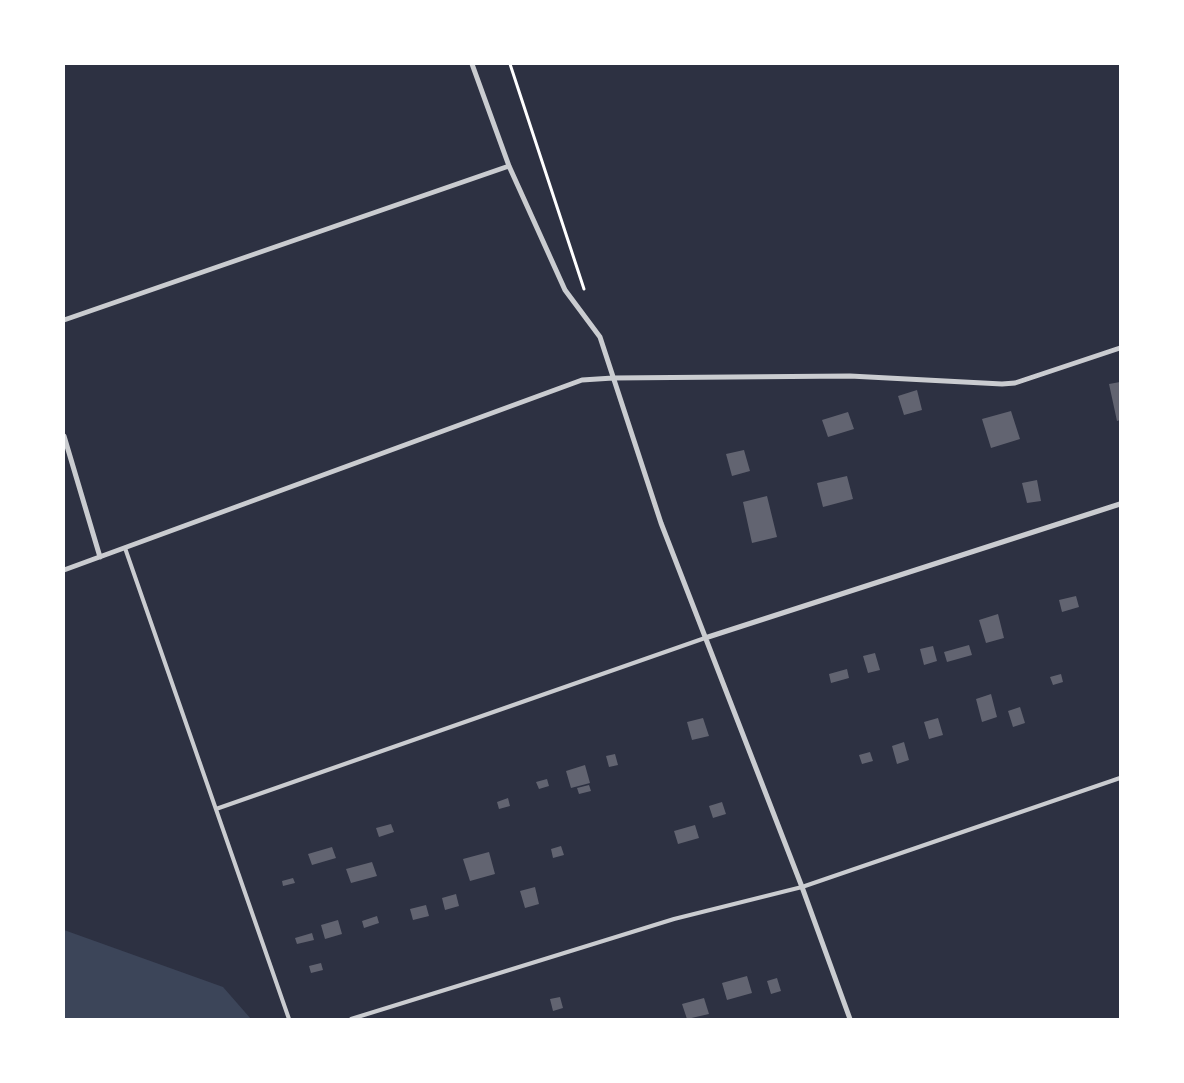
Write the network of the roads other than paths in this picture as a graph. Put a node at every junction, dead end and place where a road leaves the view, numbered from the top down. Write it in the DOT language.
graph roads {
  1 [pos="472,64"];
  2 [pos="509,166"];
  3 [pos="64,320"];
  4 [pos="1120,348"];
  5 [pos="613,378"];
  6 [pos="64,436"];
  7 [pos="1120,504"];
  8 [pos="125,548"];
  9 [pos="100,557"];
  10 [pos="64,570"];
  11 [pos="705,638"];
  12 [pos="1120,778"];
  13 [pos="216,809"];
  14 [pos="802,887"];
  15 [pos="289,1019"];
  16 [pos="351,1019"];
  17 [pos="850,1019"];
  1 -- 2 [label="street"];
  2 -- 3 [label="street"];
  2 -- 5 [label="street"];
  4 -- 5 [label="street"];
  5 -- 8 [label="street"];
  5 -- 11 [label="street"];
  6 -- 9 [label="street"];
  7 -- 11 [label="street"];
  8 -- 9 [label="street"];
  8 -- 13 [label="lane"];
  9 -- 10 [label="street"];
  11 -- 13 [label="lane"];
  11 -- 14 [label="street"];
  12 -- 14 [label="lane"];
  13 -- 15 [label="lane"];
  14 -- 16 [label="lane"];
  14 -- 17 [label="street"];
}
